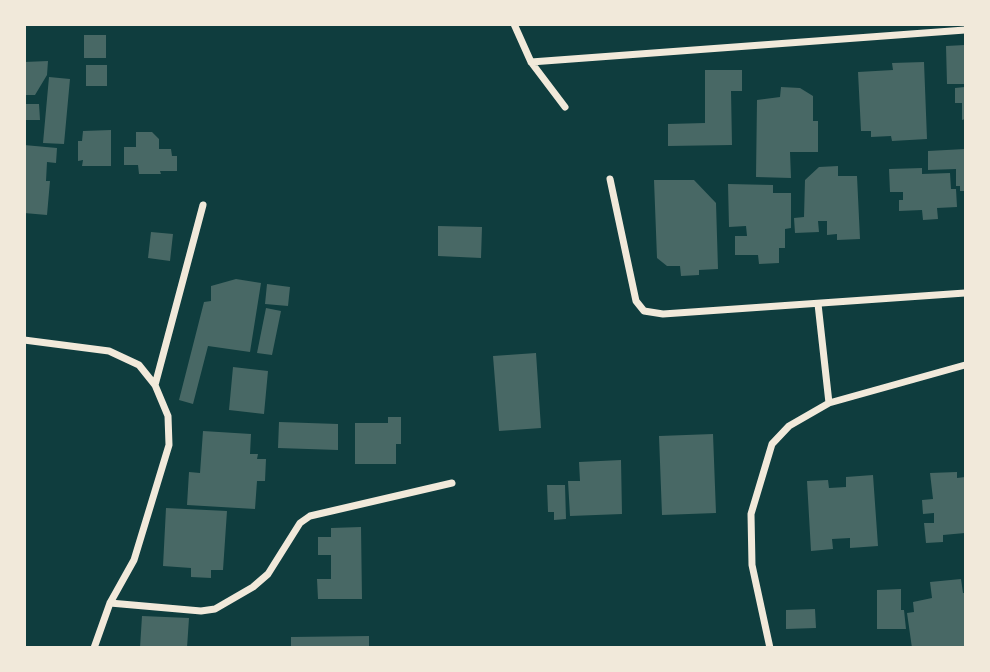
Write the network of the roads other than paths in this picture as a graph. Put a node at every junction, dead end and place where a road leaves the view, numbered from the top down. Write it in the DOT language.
graph roads {
  1 [pos="514,24"];
  2 [pos="965,30"];
  3 [pos="531,62"];
  4 [pos="565,107"];
  5 [pos="610,179"];
  6 [pos="203,205"];
  7 [pos="965,293"];
  8 [pos="818,304"];
  9 [pos="24,340"];
  10 [pos="965,365"];
  11 [pos="155,385"];
  12 [pos="829,403"];
  13 [pos="452,483"];
  14 [pos="110,603"];
  15 [pos="94,648"];
  16 [pos="770,648"];
  1 -- 3 [label="street"];
  2 -- 3 [label="street"];
  3 -- 4 [label="street"];
  5 -- 8 [label="street"];
  6 -- 11 [label="street"];
  7 -- 8 [label="street"];
  8 -- 12 [label="street"];
  9 -- 11 [label="street"];
  10 -- 12 [label="street"];
  11 -- 14 [label="street"];
  12 -- 16 [label="street"];
  13 -- 14 [label="street"];
  14 -- 15 [label="street"];
}
